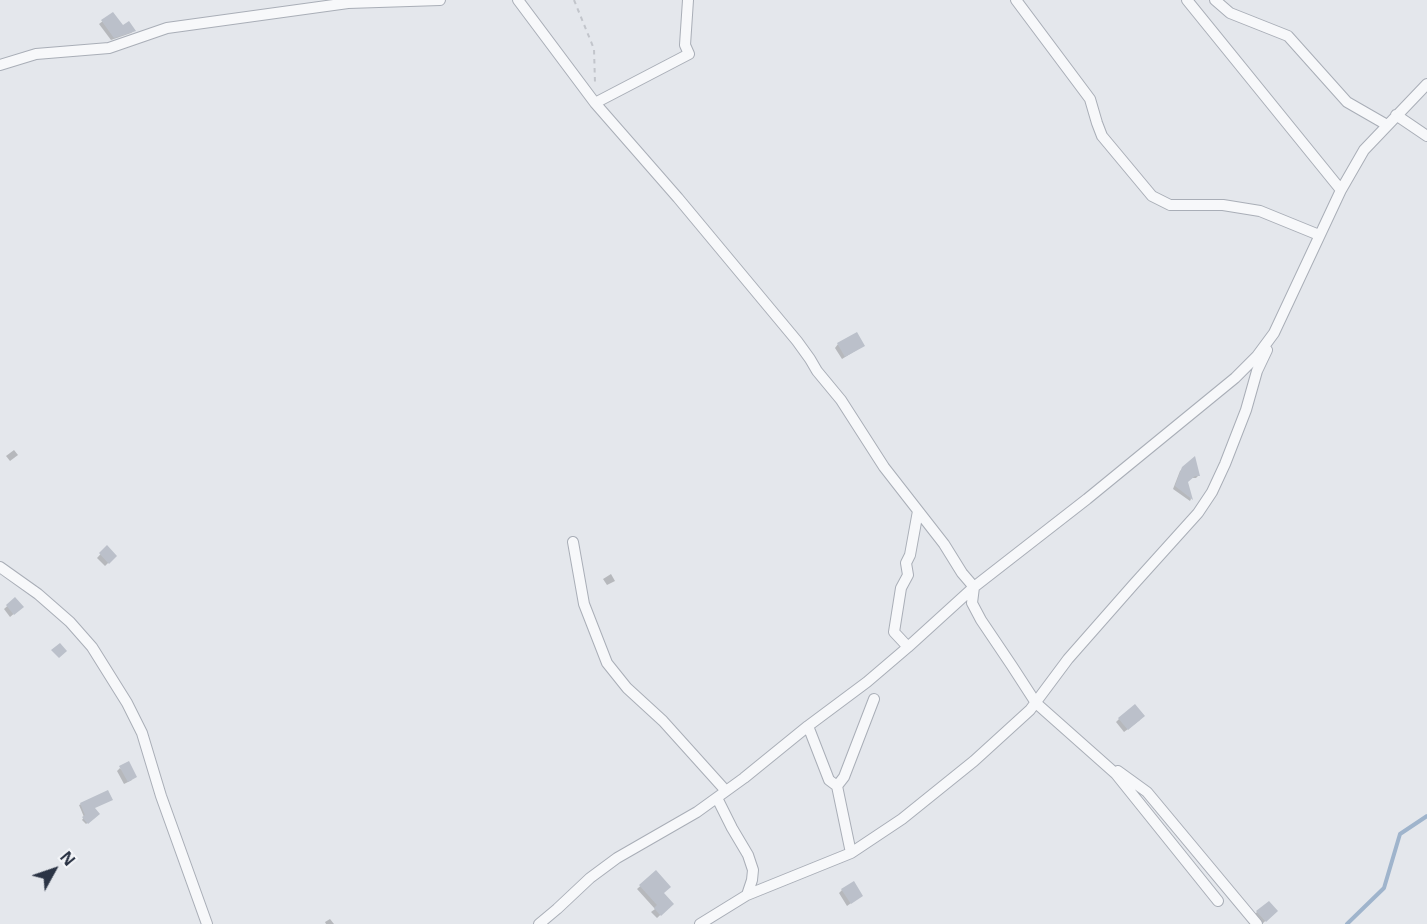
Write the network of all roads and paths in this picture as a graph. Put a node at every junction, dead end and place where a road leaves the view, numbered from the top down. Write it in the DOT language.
graph roads {
  1 [pos="440,0"];
  2 [pos="518,0"];
  3 [pos="574,0"];
  4 [pos="687,0"];
  5 [pos="1016,0"];
  6 [pos="1187,0"];
  7 [pos="1215,0"];
  8 [pos="0,65"];
  9 [pos="1427,84"];
  10 [pos="595,103"];
  11 [pos="1396,115"];
  12 [pos="1387,125"];
  13 [pos="1427,136"];
  14 [pos="1341,190"];
  15 [pos="1319,235"];
  16 [pos="1274,333"];
  17 [pos="918,511"];
  18 [pos="573,542"];
  19 [pos="0,567"];
  20 [pos="974,587"];
  21 [pos="908,647"];
  22 [pos="874,699"];
  23 [pos="1035,703"];
  24 [pos="808,726"];
  25 [pos="1095,756"];
  26 [pos="837,786"];
  27 [pos="722,795"];
  28 [pos="851,853"];
  29 [pos="747,895"];
  30 [pos="1218,901"];
  31 [pos="207,924"];
  32 [pos="539,924"];
  33 [pos="700,924"];
  34 [pos="1257,924"];
  1 -- 8 [label="street"];
  2 -- 10 [label="street"];
  3 -- 10 [label="path"];
  4 -- 10 [label="street"];
  5 -- 15 [label="street"];
  6 -- 14 [label="street"];
  7 -- 12 [label="street"];
  9 -- 11 [label="street"];
  10 -- 17 [label="street"];
  11 -- 12 [label="street"];
  11 -- 13 [label="street"];
  12 -- 14 [label="street"];
  14 -- 15 [label="street"];
  15 -- 16 [label="street"];
  16 -- 20 [label="street"];
  16 -- 23 [label="street"];
  17 -- 20 [label="street"];
  17 -- 21 [label="street"];
  18 -- 27 [label="street"];
  19 -- 31 [label="street"];
  20 -- 21 [label="street"];
  20 -- 23 [label="street"];
  21 -- 24 [label="street"];
  22 -- 26 [label="street"];
  23 -- 25 [label="street"];
  23 -- 28 [label="street"];
  24 -- 26 [label="street"];
  24 -- 27 [label="street"];
  25 -- 30 [label="street"];
  25 -- 34 [label="street"];
  26 -- 28 [label="street"];
  27 -- 29 [label="street"];
  27 -- 32 [label="street"];
  28 -- 29 [label="street"];
  29 -- 33 [label="street"];
}
